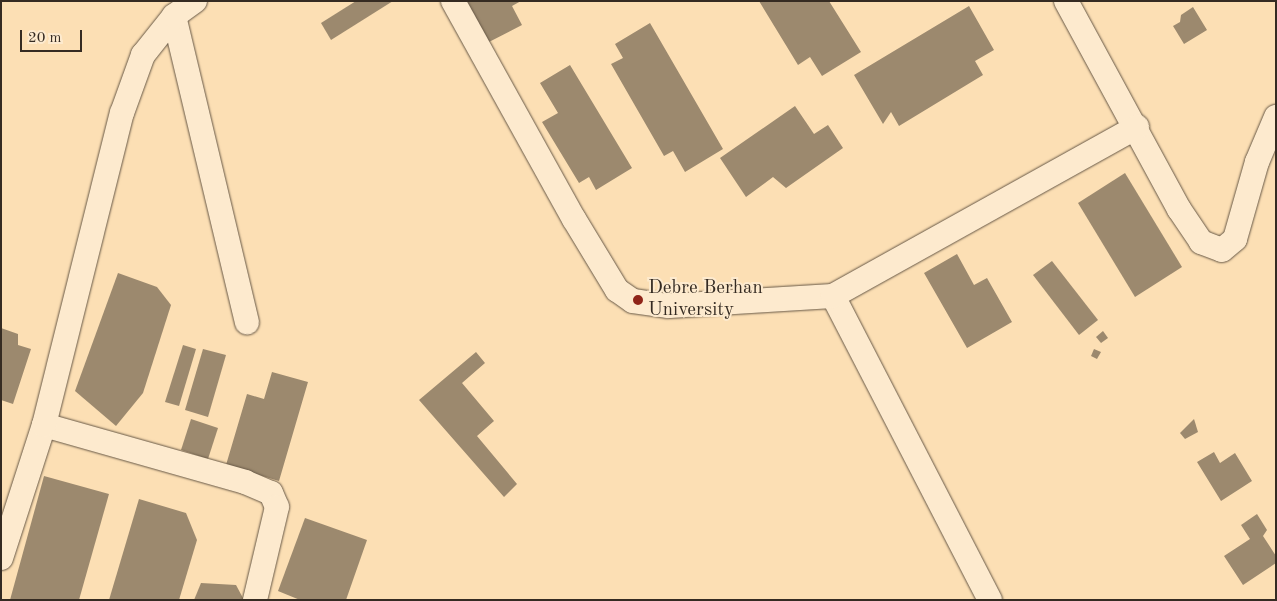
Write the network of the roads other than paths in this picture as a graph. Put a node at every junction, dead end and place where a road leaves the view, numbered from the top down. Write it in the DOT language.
graph roads {
  1 [pos="195,1"];
  2 [pos="454,1"];
  3 [pos="1066,1"];
  4 [pos="174,16"];
  5 [pos="1276,117"];
  6 [pos="1137,128"];
  7 [pos="833,296"];
  8 [pos="248,322"];
  9 [pos="44,425"];
  10 [pos="1,558"];
  11 [pos="255,600"];
  12 [pos="990,600"];
  1 -- 4 [label="lane"];
  2 -- 7 [label="lane"];
  3 -- 6 [label="lane"];
  4 -- 8 [label="lane"];
  4 -- 9 [label="lane"];
  5 -- 6 [label="lane"];
  6 -- 7 [label="lane"];
  7 -- 12 [label="lane"];
  9 -- 10 [label="lane"];
  9 -- 11 [label="lane"];
}
